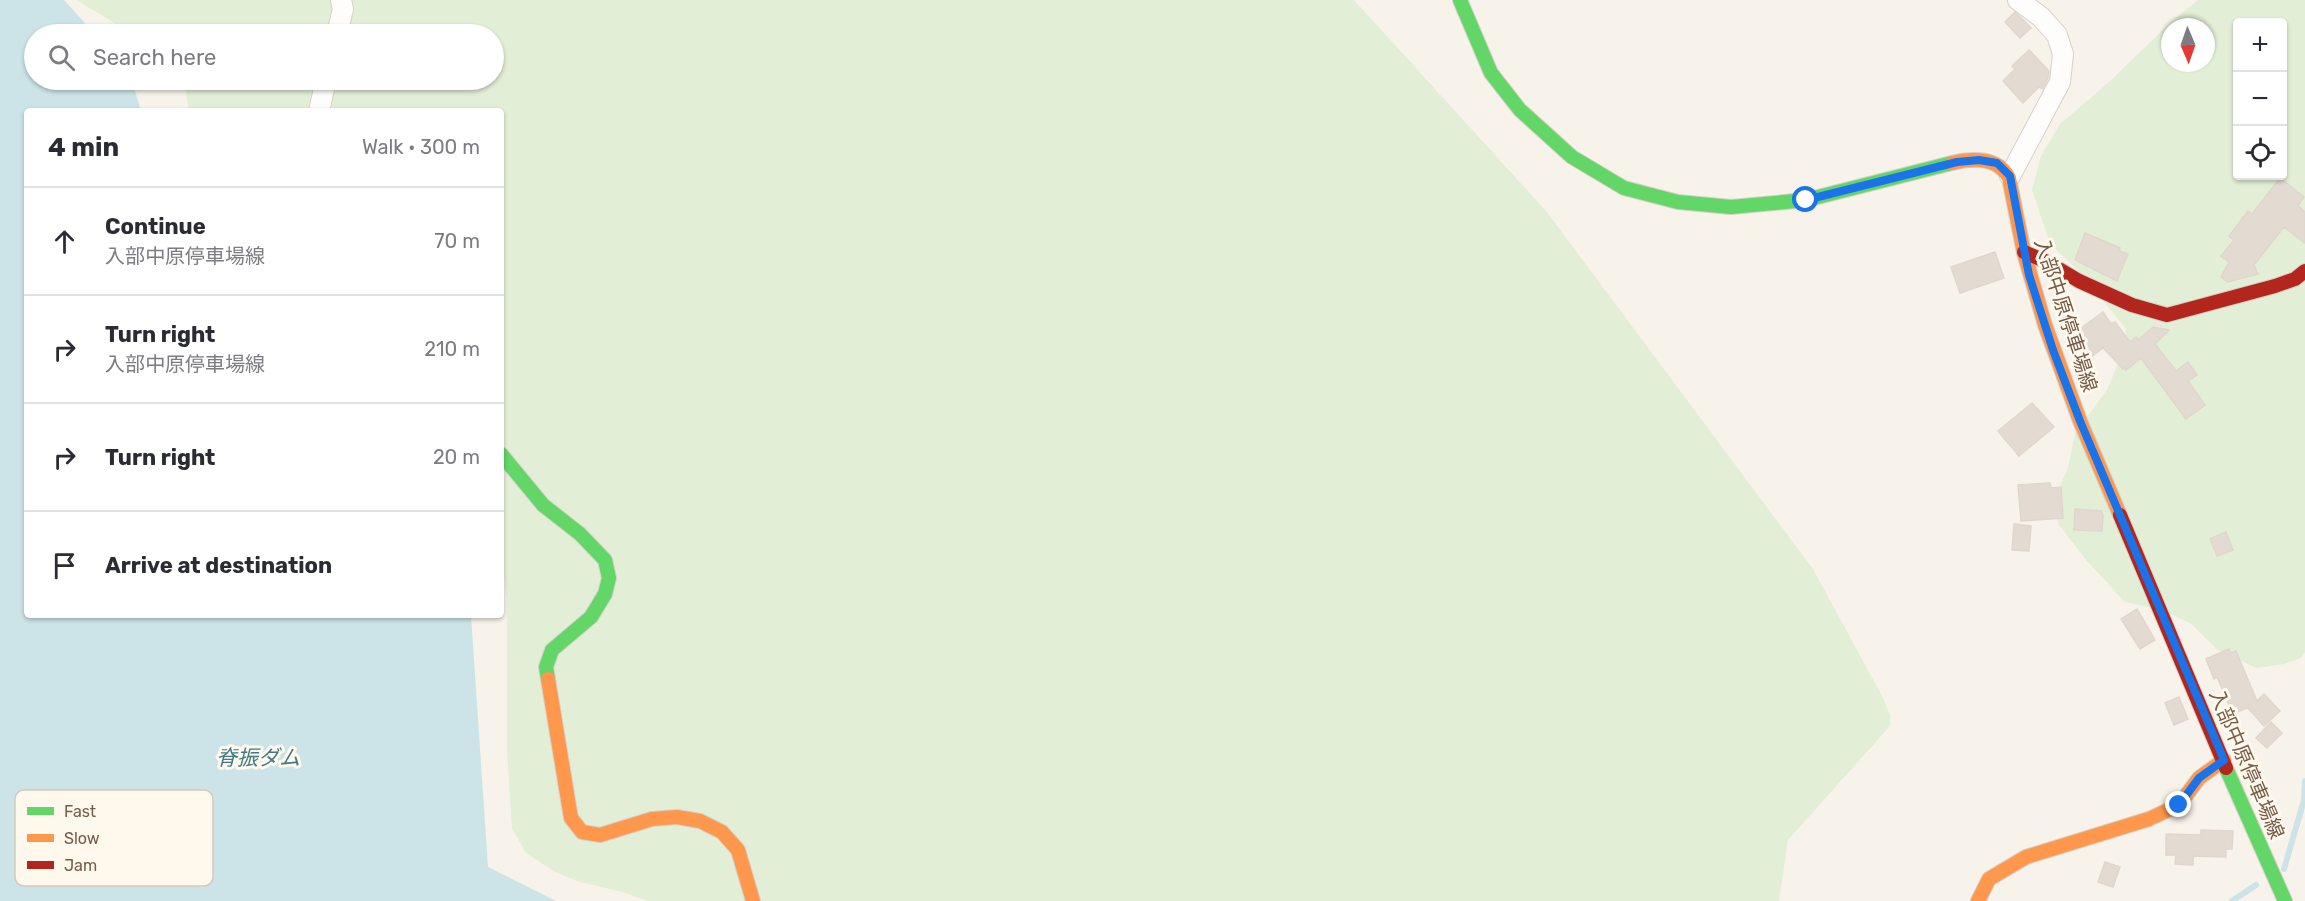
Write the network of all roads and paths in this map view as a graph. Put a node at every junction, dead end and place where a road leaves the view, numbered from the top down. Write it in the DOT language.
graph roads {
  1 [pos="341,0"];
  2 [pos="1460,0"];
  3 [pos="2018,0"];
  4 [pos="339,24"];
  5 [pos="324,90"];
  6 [pos="320,108"];
  7 [pos="2010,176"];
  8 [pos="2024,252"];
  9 [pos="2305,272"];
  10 [pos="504,458"];
  11 [pos="2224,760"];
  12 [pos="753,901"];
  13 [pos="1978,901"];
  14 [pos="2285,901"];
  1 -- 4 [label="street"];
  2 -- 7 [label="main road"];
  3 -- 7 [label="street"];
  5 -- 6 [label="street"];
  7 -- 8 [label="main road, 入部中原停車場線"];
  8 -- 9 [label="main road"];
  8 -- 11 [label="main road, 入部中原停車場線"];
  10 -- 12 [label="main road"];
  11 -- 13 [label="main road"];
  11 -- 14 [label="main road, 入部中原停車場線"];
}
